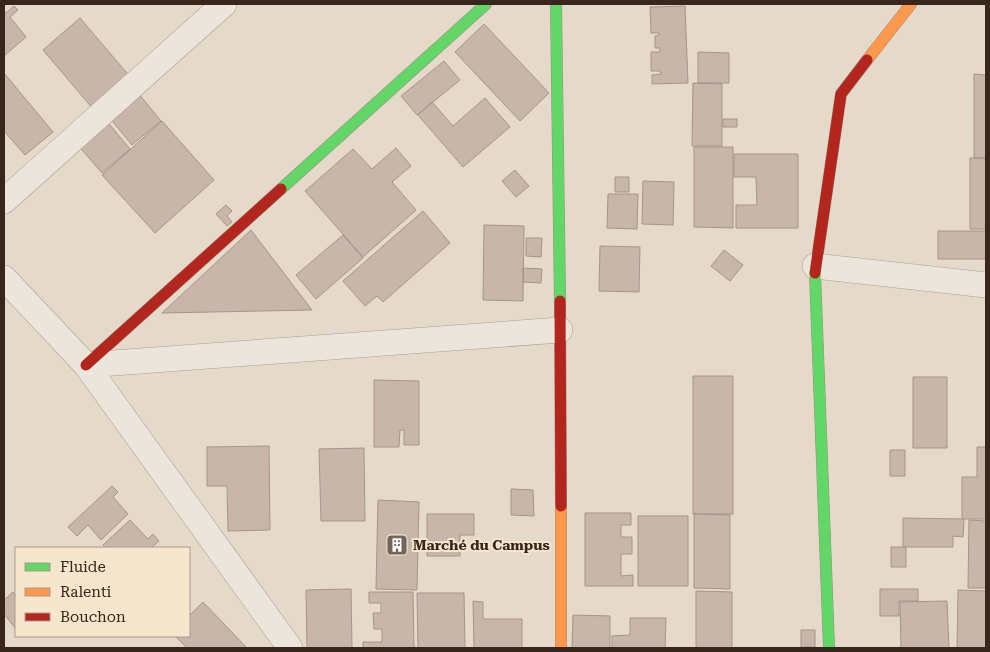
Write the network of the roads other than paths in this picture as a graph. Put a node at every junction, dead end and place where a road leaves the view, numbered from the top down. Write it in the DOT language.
graph roads {
  1 [pos="224,4"];
  2 [pos="486,4"];
  3 [pos="556,4"];
  4 [pos="911,4"];
  5 [pos="4,201"];
  6 [pos="815,266"];
  7 [pos="4,278"];
  8 [pos="986,284"];
  9 [pos="560,330"];
  10 [pos="86,365"];
  11 [pos="290,648"];
  12 [pos="561,648"];
  13 [pos="829,648"];
  1 -- 5 [label="street"];
  2 -- 10 [label="street"];
  3 -- 9 [label="street"];
  4 -- 6 [label="street"];
  6 -- 8 [label="street"];
  6 -- 13 [label="street"];
  7 -- 10 [label="street"];
  9 -- 10 [label="street"];
  9 -- 12 [label="street"];
  10 -- 11 [label="street"];
}
